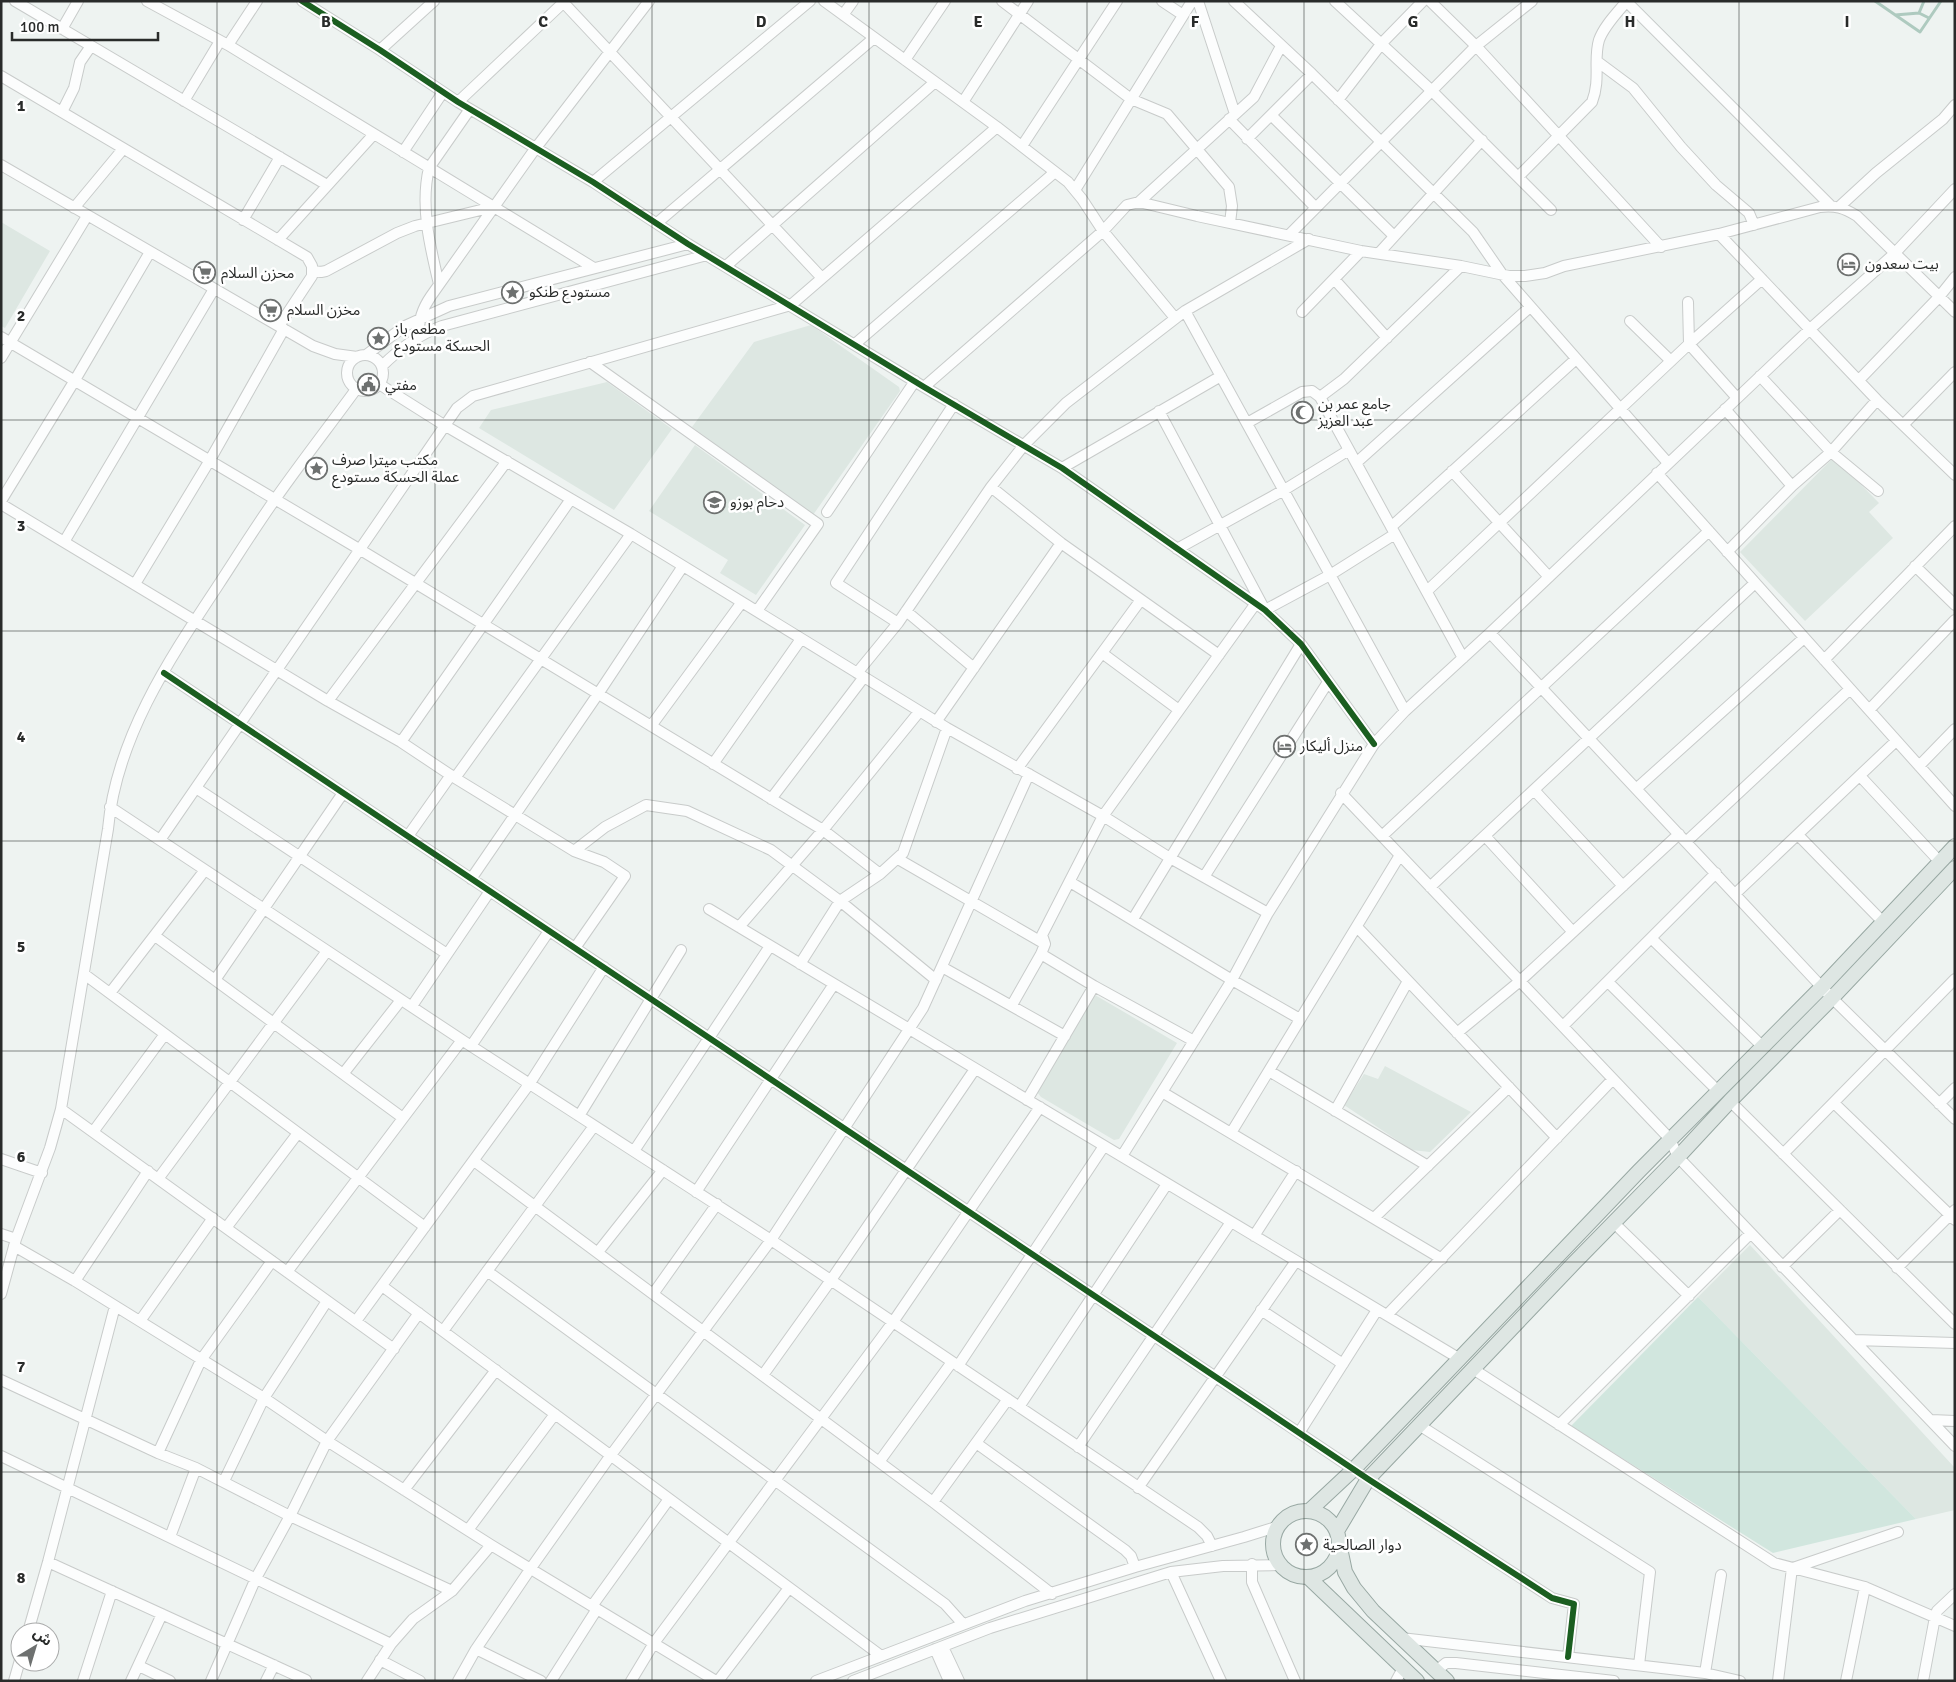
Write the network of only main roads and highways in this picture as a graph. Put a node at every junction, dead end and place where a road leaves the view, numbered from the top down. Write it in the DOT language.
graph roads {
  1 [pos="1955,846"];
  2 [pos="1955,868"];
  3 [pos="1309,1511"];
  4 [pos="1337,1531"];
  5 [pos="1339,1545"];
  6 [pos="1308,1577"];
  7 [pos="1441,1676"];
  8 [pos="1417,1681"];
  1 -- 3 [label="main road"];
  2 -- 4 [label="main road"];
  3 -- 4 [label="main road"];
  3 -- 6 [label="main road"];
  4 -- 5 [label="main road"];
  5 -- 6 [label="main road"];
  5 -- 7 [label="main road"];
  6 -- 8 [label="main road"];
}
